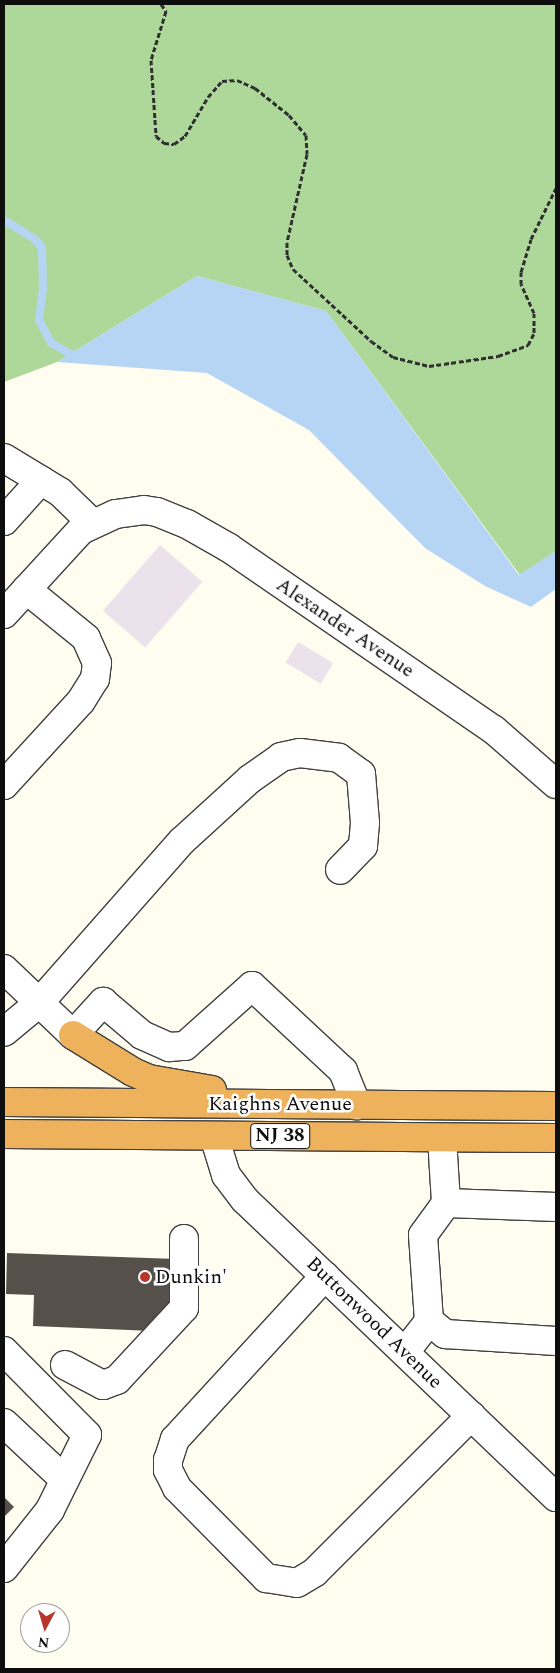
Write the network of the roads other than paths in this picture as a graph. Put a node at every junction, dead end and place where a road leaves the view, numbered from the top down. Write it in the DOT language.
graph roads {
  1 [pos="4,458"];
  2 [pos="41,480"];
  3 [pos="104,518"];
  4 [pos="4,522"];
  5 [pos="26,589"];
  6 [pos="4,614"];
  7 [pos="556,784"];
  8 [pos="4,785"];
  9 [pos="340,870"];
  10 [pos="4,969"];
  11 [pos="39,1003"];
  12 [pos="4,1032"];
  13 [pos="73,1035"];
  14 [pos="4,1102"];
  15 [pos="303,1104"];
  16 [pos="357,1105"];
  17 [pos="556,1106"];
  18 [pos="4,1134"];
  19 [pos="214,1136"];
  20 [pos="442,1138"];
  21 [pos="556,1138"];
  22 [pos="446,1203"];
  23 [pos="556,1207"];
  24 [pos="184,1239"];
  25 [pos="325,1276"];
  26 [pos="430,1322"];
  27 [pos="556,1341"];
  28 [pos="4,1351"];
  29 [pos="405,1352"];
  30 [pos="65,1365"];
  31 [pos="471,1416"];
  32 [pos="4,1423"];
  33 [pos="65,1480"];
  34 [pos="556,1496"];
  35 [pos="4,1568"];
  1 -- 2 [label="street"];
  2 -- 3 [label="street"];
  2 -- 4 [label="street"];
  3 -- 5 [label="street"];
  3 -- 7 [label="street, Alexander Avenue"];
  5 -- 6 [label="street"];
  5 -- 8 [label="street"];
  9 -- 11 [label="street"];
  10 -- 11 [label="street"];
  11 -- 12 [label="street"];
  11 -- 13 [label="street"];
  13 -- 15 [label="highway"];
  13 -- 16 [label="street"];
  14 -- 15 [label="highway, Kaighns Avenue / NJ 38"];
  15 -- 16 [label="highway, Kaighns Avenue / NJ 38"];
  16 -- 17 [label="highway, Kaighns Avenue / NJ 38"];
  18 -- 19 [label="highway, Kaighns Avenue / NJ 38"];
  19 -- 20 [label="highway, Kaighns Avenue / NJ 38"];
  19 -- 25 [label="street, Buttonwood Avenue"];
  20 -- 21 [label="highway, Kaighns Avenue / NJ 38"];
  20 -- 22 [label="street"];
  22 -- 23 [label="street"];
  22 -- 26 [label="street"];
  24 -- 30 [label="street"];
  25 -- 29 [label="street, Buttonwood Avenue"];
  25 -- 31 [label="street"];
  26 -- 27 [label="street"];
  26 -- 29 [label="street"];
  28 -- 33 [label="street"];
  29 -- 31 [label="street, Buttonwood Avenue"];
  31 -- 34 [label="street, Buttonwood Avenue"];
  32 -- 33 [label="street"];
  33 -- 35 [label="street"];
}
